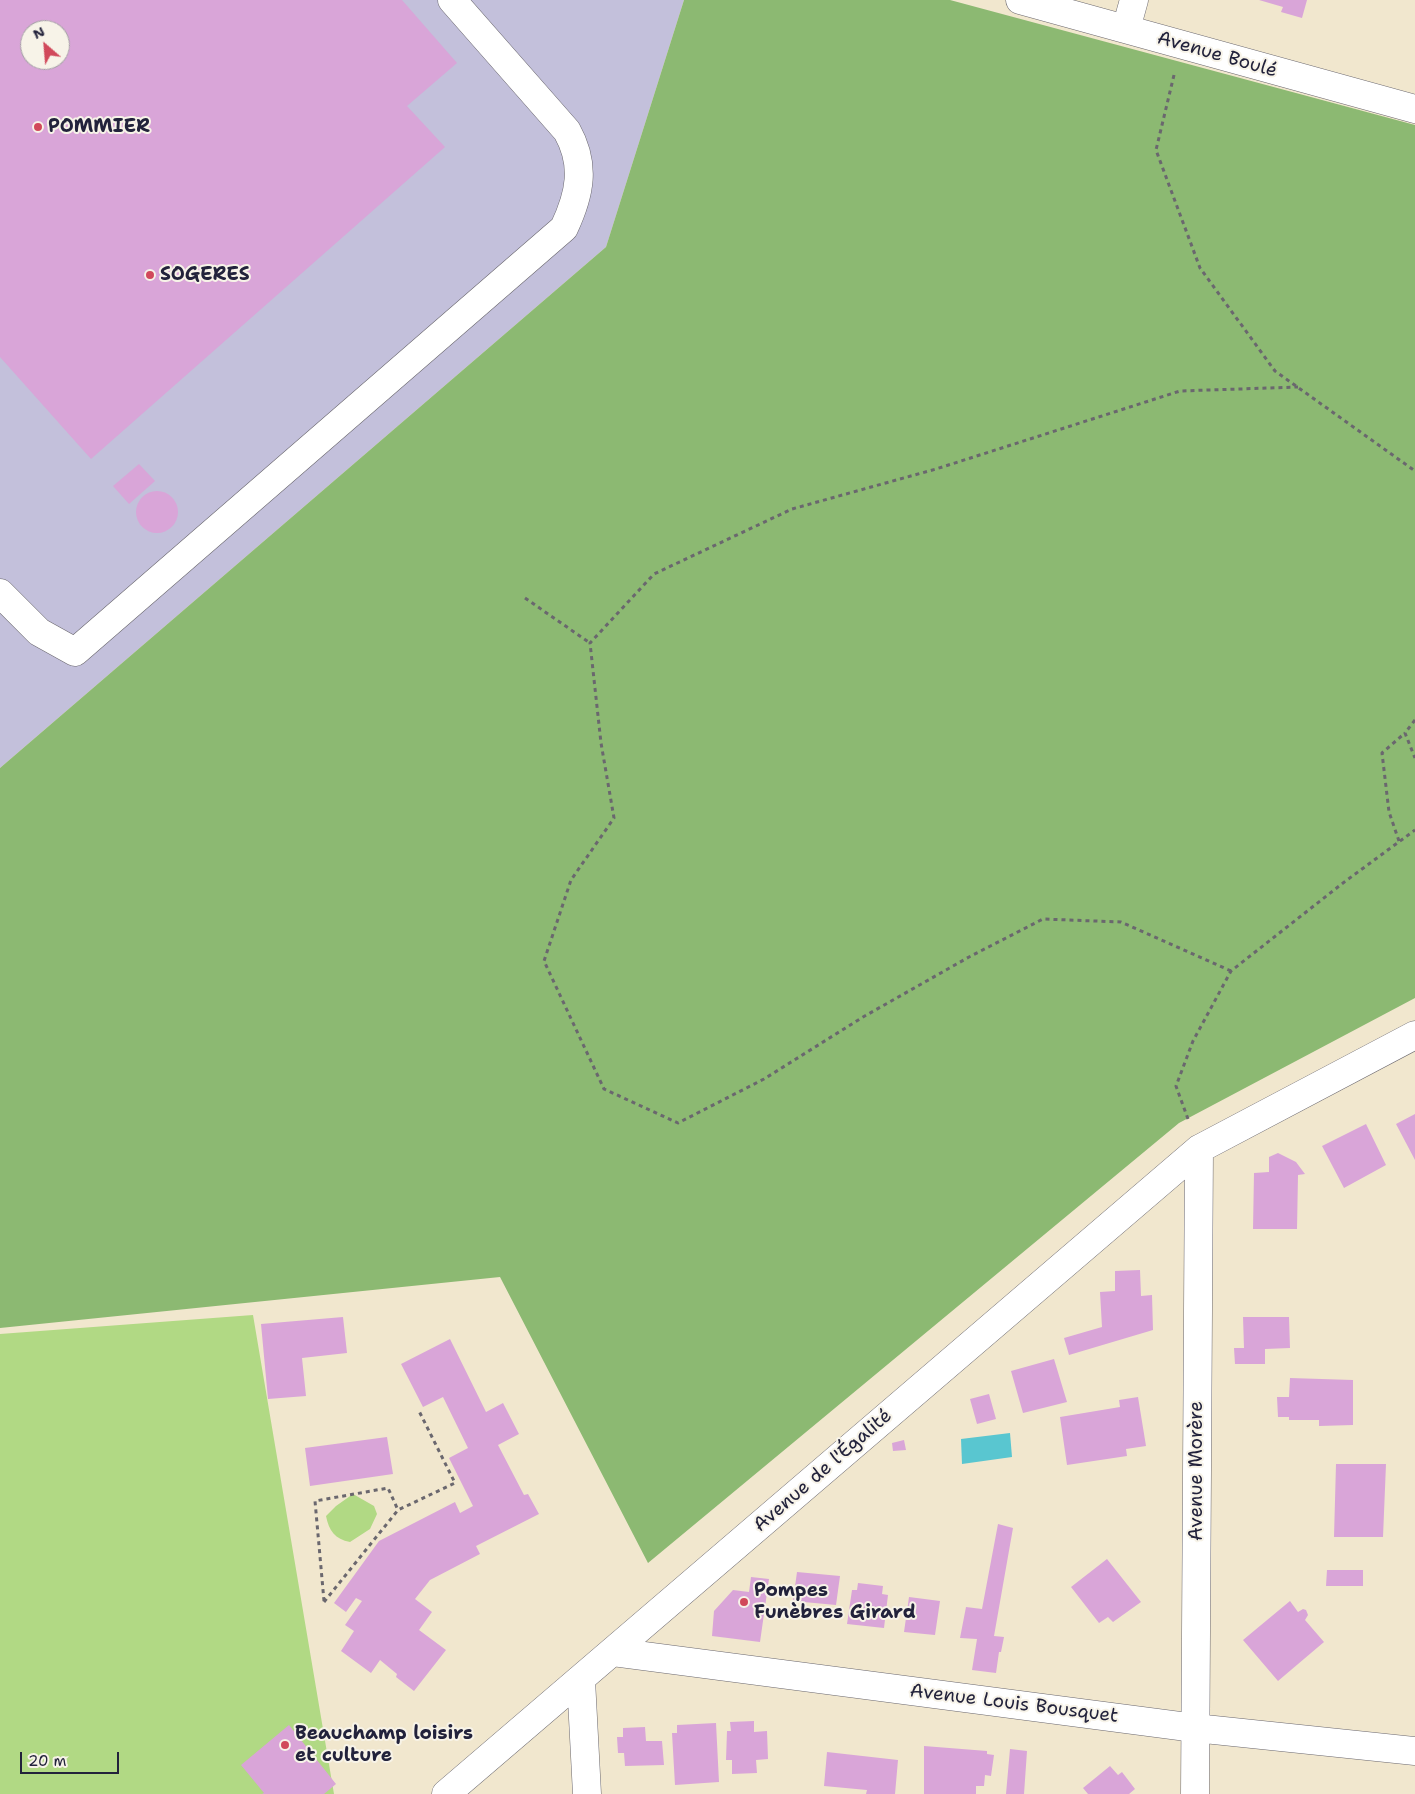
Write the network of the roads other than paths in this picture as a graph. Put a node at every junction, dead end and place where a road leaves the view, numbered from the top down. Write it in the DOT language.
graph roads {
  1 [pos="452,0"];
  2 [pos="1020,0"];
  3 [pos="1134,0"];
  4 [pos="1126,29"];
  5 [pos="1415,109"];
  6 [pos="0,593"];
  7 [pos="1415,1035"];
  8 [pos="1200,1149"];
  9 [pos="613,1652"];
  10 [pos="581,1680"];
  11 [pos="1195,1728"];
  12 [pos="1415,1751"];
  13 [pos="446,1794"];
  14 [pos="587,1794"];
  15 [pos="1195,1794"];
  1 -- 6 [label="street"];
  2 -- 4 [label="street, Avenue Boulé"];
  3 -- 4 [label="street"];
  4 -- 5 [label="street, Avenue Boulé"];
  7 -- 8 [label="street, Avenue de l'Égalité"];
  8 -- 9 [label="street, Avenue de l'Égalité"];
  8 -- 11 [label="street, Avenue Morère"];
  9 -- 10 [label="street, Avenue de l'Égalité"];
  9 -- 11 [label="street, Avenue Louis Bousquet"];
  10 -- 13 [label="street, Avenue de l'Égalité"];
  10 -- 14 [label="street"];
  11 -- 12 [label="street, Avenue Louis Bousquet"];
  11 -- 15 [label="street, Avenue Morère"];
}
